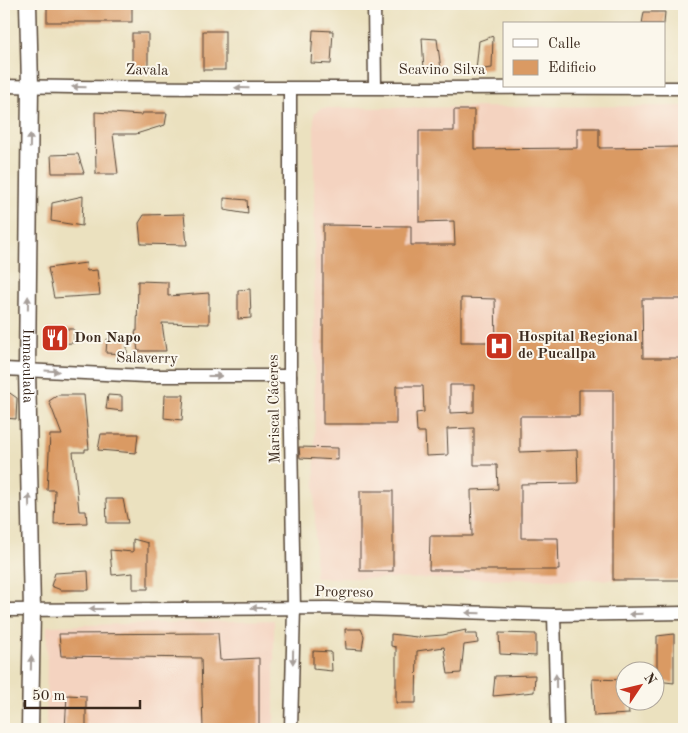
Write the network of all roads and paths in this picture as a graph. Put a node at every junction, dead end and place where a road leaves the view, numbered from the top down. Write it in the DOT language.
graph roads {
  1 [pos="28,4"];
  2 [pos="374,4"];
  3 [pos="4,86"];
  4 [pos="30,86"];
  5 [pos="375,86"];
  6 [pos="503,87"];
  7 [pos="666,88"];
  8 [pos="684,88"];
  9 [pos="290,89"];
  10 [pos="4,369"];
  11 [pos="27,369"];
  12 [pos="290,376"];
  13 [pos="294,608"];
  14 [pos="4,610"];
  15 [pos="32,610"];
  16 [pos="684,613"];
  17 [pos="554,615"];
  18 [pos="30,729"];
  19 [pos="291,729"];
  20 [pos="557,729"];
  1 -- 4 [label="street, Inmaculada"];
  2 -- 5 [label="street"];
  3 -- 4 [label="street, Zavala"];
  9 -- 4 [label="street, Zavala, one-way"];
  11 -- 4 [label="street, Inmaculada, one-way"];
  5 -- 6 [label="street, Scavino Silva"];
  5 -- 9 [label="street, Scavino Silva"];
  7 -- 8 [label="street, Scavino Silva"];
  9 -- 12 [label="street, Mariscal Cáceres"];
  10 -- 11 [label="street, Salaverry"];
  11 -- 12 [label="street, Salaverry, one-way"];
  15 -- 11 [label="street, Inmaculada, one-way"];
  12 -- 13 [label="street, Mariscal Cáceres"];
  13 -- 15 [label="street, Progreso, one-way"];
  17 -- 13 [label="street, Progreso, one-way"];
  13 -- 19 [label="street, Mariscal Cáceres, one-way"];
  14 -- 15 [label="street, Progreso"];
  18 -- 15 [label="street, Inmaculada, one-way"];
  16 -- 17 [label="street, Progreso, one-way"];
  20 -- 17 [label="street, one-way"];
}
